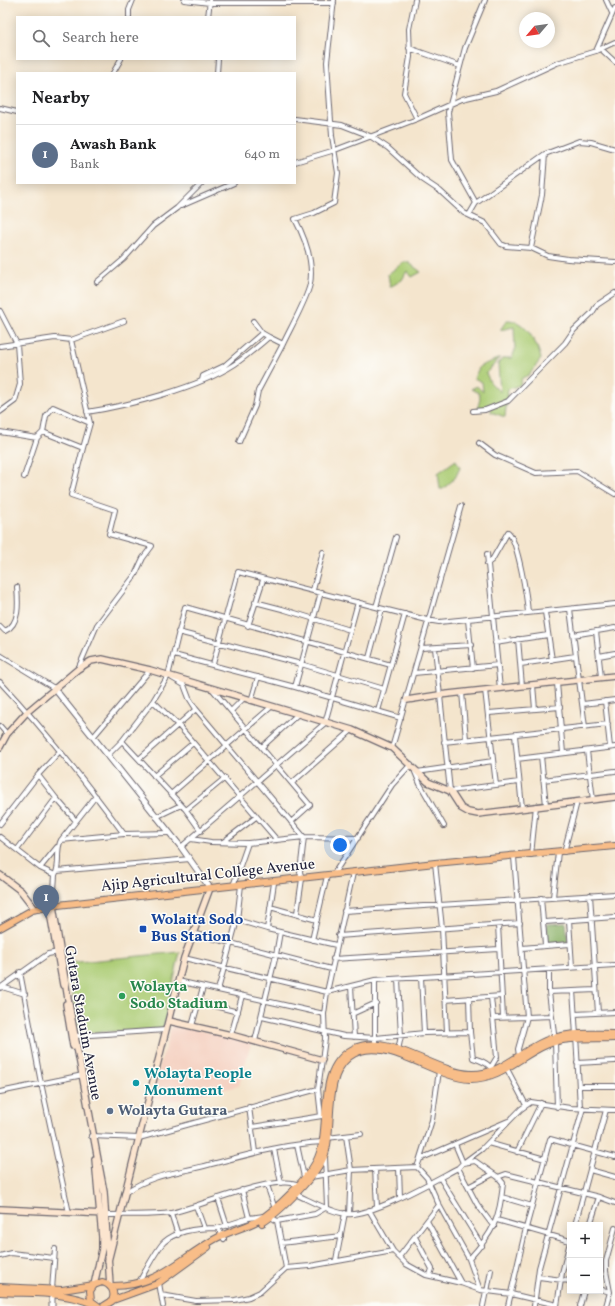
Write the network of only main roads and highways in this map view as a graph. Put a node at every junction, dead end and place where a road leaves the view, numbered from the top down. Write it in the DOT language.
graph roads {
  1 [pos="615,676"];
  2 [pos="407,700"];
  3 [pos="0,748"];
  4 [pos="615,797"];
  5 [pos="615,846"];
  6 [pos="0,875"];
  7 [pos="210,888"];
  8 [pos="51,906"];
  9 [pos="35,909"];
  10 [pos="0,928"];
  11 [pos="59,952"];
  12 [pos="169,1021"];
  13 [pos="615,1034"];
  14 [pos="577,1037"];
  15 [pos="615,1038"];
  16 [pos="554,1040"];
  17 [pos="376,1044"];
  18 [pos="322,1060"];
  19 [pos="81,1075"];
  20 [pos="326,1141"];
  21 [pos="307,1177"];
  22 [pos="299,1185"];
  23 [pos="0,1209"];
  24 [pos="104,1214"];
  25 [pos="269,1216"];
  26 [pos="224,1237"];
  27 [pos="108,1261"];
  28 [pos="94,1285"];
  29 [pos="110,1286"];
  30 [pos="0,1287"];
  31 [pos="0,1292"];
  32 [pos="52,1292"];
  33 [pos="109,1304"];
  34 [pos="95,1305"];
  1 -- 2 [label="main road"];
  3 -- 4 [label="main road"];
  5 -- 7 [label="main road, Ajip Agricultural College Avenue"];
  6 -- 9 [label="main road"];
  7 -- 8 [label="main road, Ajip Agricultural College Avenue"];
  7 -- 12 [label="main road"];
  8 -- 9 [label="main road, Ajip Agricultural College Avenue"];
  8 -- 11 [label="main road"];
  9 -- 10 [label="main road, Ajip Agricultural College Avenue"];
  11 -- 19 [label="main road, Gutara Staduim Avenue"];
  11 -- 19 [label="main road"];
  12 -- 18 [label="main road"];
  12 -- 27 [label="main road"];
  13 -- 14 [label="main road"];
  14 -- 15 [label="main road"];
  14 -- 16 [label="main road"];
  16 -- 17 [label="main road"];
  16 -- 17 [label="main road"];
  17 -- 20 [label="main road"];
  17 -- 20 [label="main road"];
  19 -- 24 [label="main road, Gutara Staduim Avenue"];
  20 -- 21 [label="main road"];
  20 -- 21 [label="main road"];
  21 -- 22 [label="main road"];
  22 -- 25 [label="main road"];
  22 -- 25 [label="main road"];
  23 -- 24 [label="main road"];
  24 -- 27 [label="main road"];
  24 -- 28 [label="main road, Gutara Staduim Avenue"];
  25 -- 26 [label="main road"];
  26 -- 29 [label="main road"];
  26 -- 33 [label="main road"];
  27 -- 29 [label="main road"];
  28 -- 29 [label="main road"];
  28 -- 32 [label="main road"];
  28 -- 34 [label="main road"];
  29 -- 33 [label="main road"];
  30 -- 32 [label="main road"];
  31 -- 32 [label="main road"];
  32 -- 34 [label="main road"];
}
